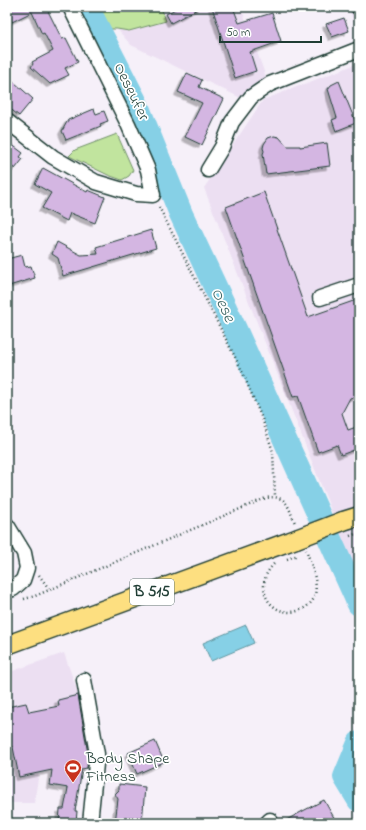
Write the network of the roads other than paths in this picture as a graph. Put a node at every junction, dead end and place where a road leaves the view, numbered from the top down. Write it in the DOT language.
graph roads {
  1 [pos="70,7"];
  2 [pos="359,49"];
  3 [pos="7,121"];
  4 [pos="208,170"];
  5 [pos="359,285"];
  6 [pos="320,298"];
  7 [pos="351,518"];
  8 [pos="7,525"];
  9 [pos="7,590"];
  10 [pos="7,646"];
  11 [pos="84,680"];
  12 [pos="90,823"];
  1 -- 3 [label="street, Oeseufer"];
  2 -- 4 [label="street"];
  5 -- 6 [label="street"];
  7 -- 10 [label="main road, B 515, bridge"];
  8 -- 9 [label="street"];
  11 -- 12 [label="street"];
}
